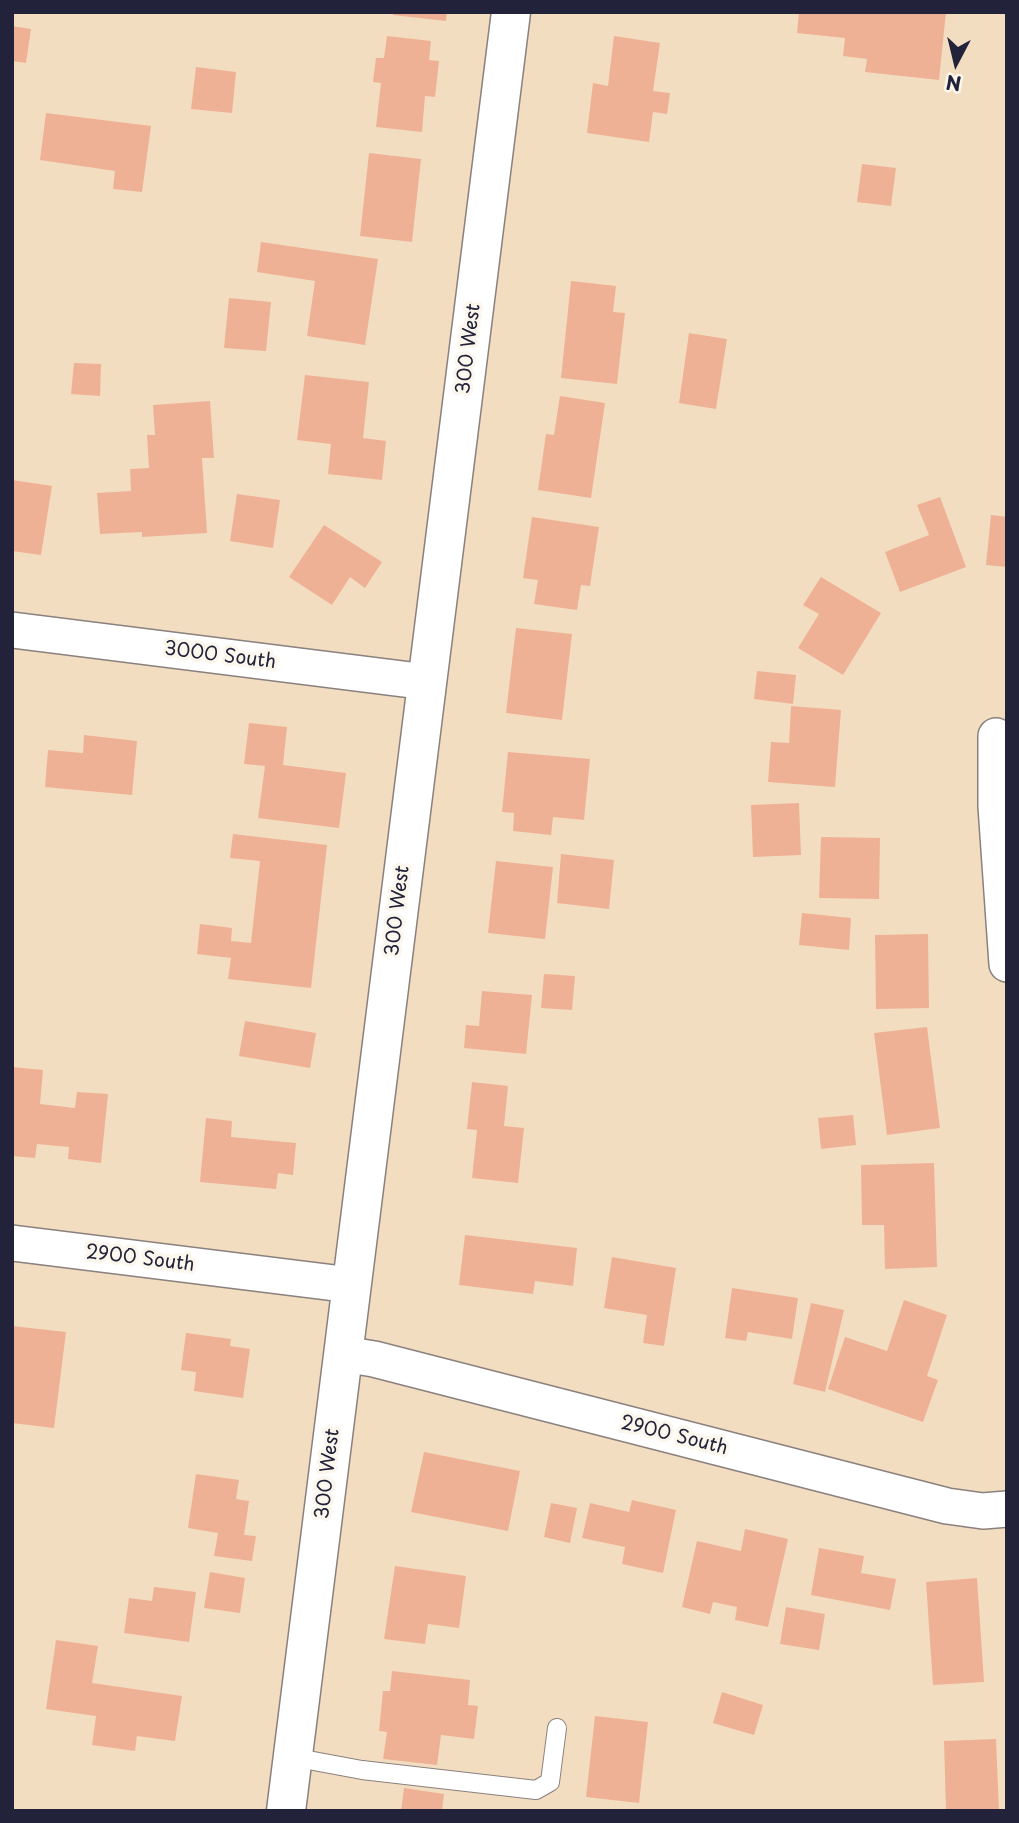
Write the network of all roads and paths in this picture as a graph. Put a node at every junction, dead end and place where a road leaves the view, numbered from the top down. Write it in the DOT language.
graph roads {
  1 [pos="511,12"];
  2 [pos="12,630"];
  3 [pos="427,682"];
  4 [pos="996,736"];
  5 [pos="1007,964"];
  6 [pos="12,1243"];
  7 [pos="351,1285"];
  8 [pos="343,1354"];
  9 [pos="1007,1509"];
  10 [pos="557,1728"];
  11 [pos="292,1757"];
  12 [pos="286,1811"];
  1 -- 3 [label="street, 300 West"];
  2 -- 3 [label="street, 3000 South"];
  3 -- 7 [label="street, 300 West"];
  4 -- 5 [label="street"];
  6 -- 7 [label="street, 2900 South"];
  7 -- 8 [label="street, 300 West"];
  8 -- 9 [label="street, 2900 South"];
  8 -- 11 [label="street, 300 West"];
  10 -- 11 [label="lane"];
  11 -- 12 [label="street, 300 West"];
}
